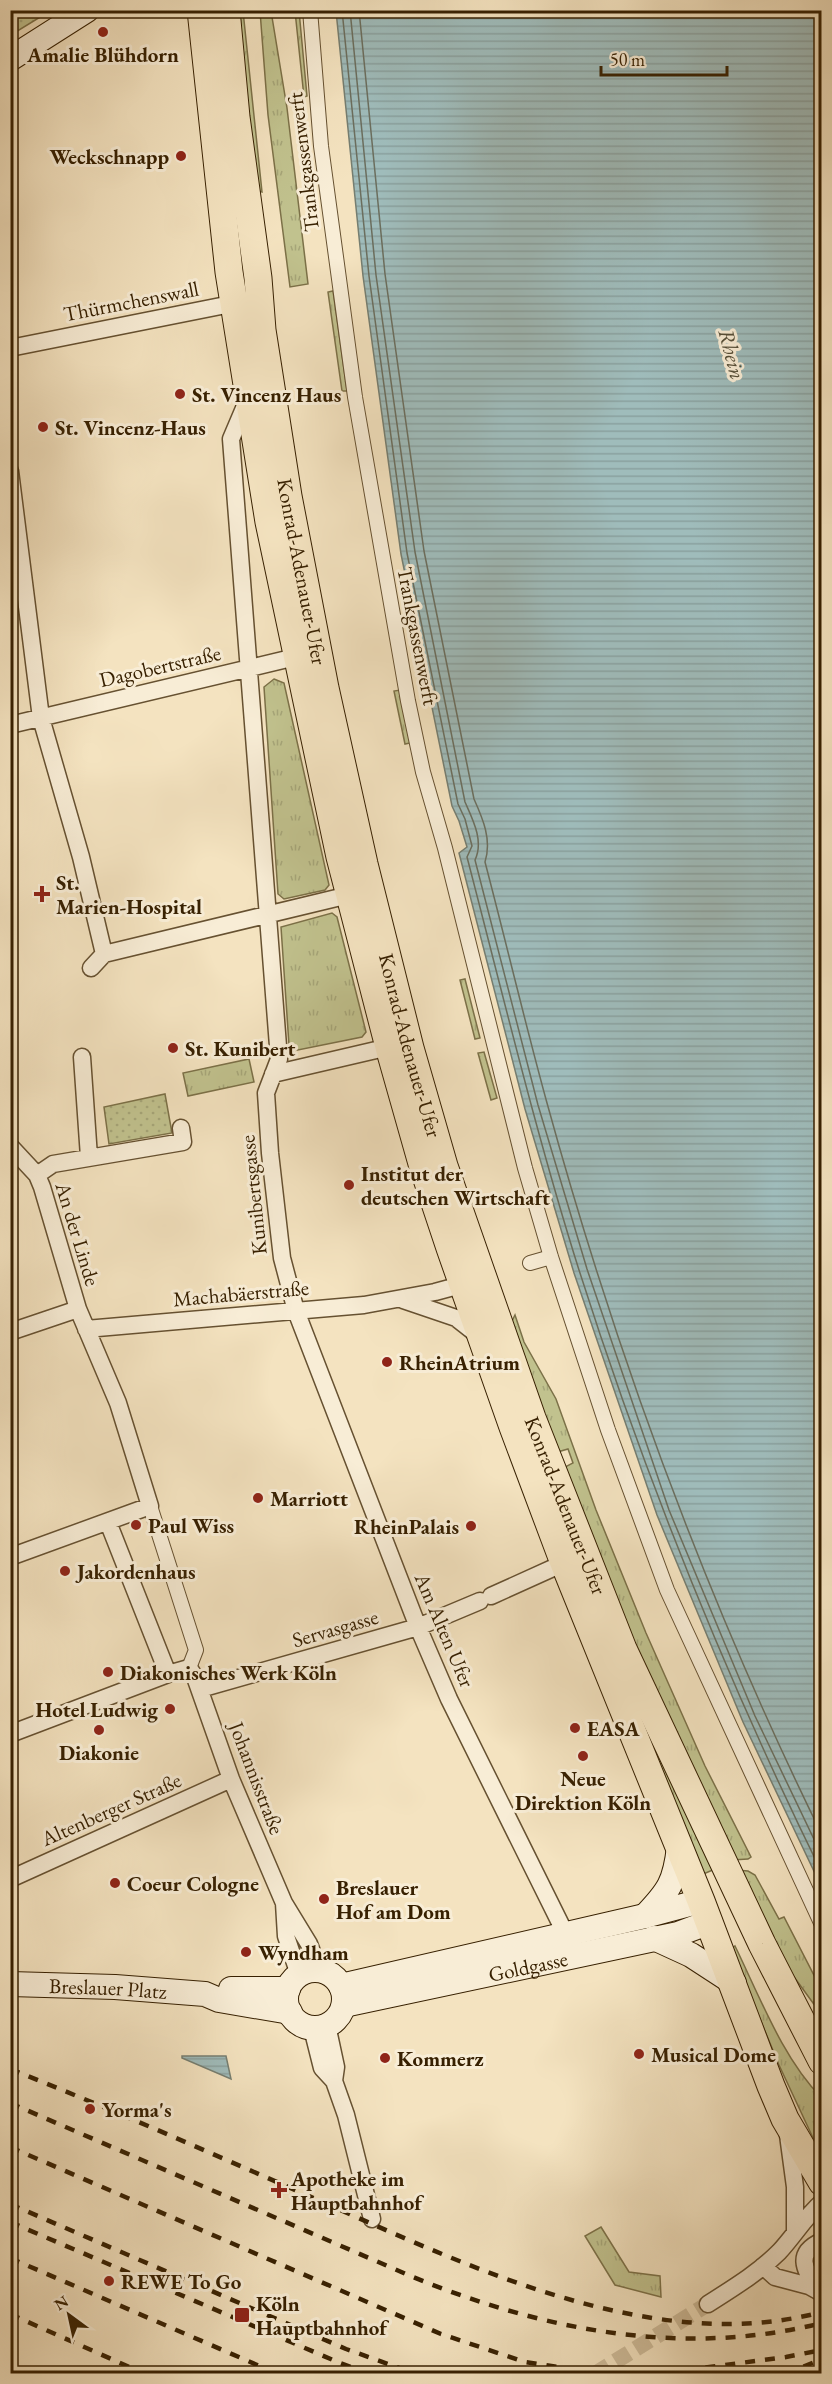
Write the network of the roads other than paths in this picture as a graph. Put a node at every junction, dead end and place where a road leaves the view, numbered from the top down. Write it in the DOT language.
graph roads {
  1 [pos="87,10"];
  2 [pos="201,10"];
  3 [pos="226,10"];
  4 [pos="310,10"];
  5 [pos="10,59"];
  6 [pos="247,301"];
  7 [pos="10,348"];
  8 [pos="248,398"];
  9 [pos="10,471"];
  10 [pos="307,654"];
  11 [pos="249,668"];
  12 [pos="40,718"];
  13 [pos="10,725"];
  14 [pos="349,895"];
  15 [pos="267,916"];
  16 [pos="104,954"];
  17 [pos="91,968"];
  18 [pos="389,1047"];
  19 [pos="82,1057"];
  20 [pos="273,1074"];
  21 [pos="181,1128"];
  22 [pos="10,1146"];
  23 [pos="89,1158"];
  24 [pos="37,1175"];
  25 [pos="551,1257"];
  26 [pos="530,1263"];
  27 [pos="473,1282"];
  28 [pos="399,1299"];
  29 [pos="78,1309"];
  30 [pos="296,1311"];
  31 [pos="86,1329"];
  32 [pos="10,1332"];
  33 [pos="484,1340"];
  34 [pos="150,1506"];
  35 [pos="108,1522"];
  36 [pos="10,1557"];
  37 [pos="564,1563"];
  38 [pos="418,1627"];
  39 [pos="189,1668"];
  40 [pos="168,1674"];
  41 [pos="200,1689"];
  42 [pos="10,1734"];
  43 [pos="231,1779"];
  44 [pos="680,1847"];
  45 [pos="10,1879"];
  46 [pos="731,1880"];
  47 [pos="711,1910"];
  48 [pos="822,1925"];
  49 [pos="650,1927"];
  50 [pos="762,1944"];
  51 [pos="571,1945"];
  52 [pos="734,1983"];
  53 [pos="10,1984"];
  54 [pos="299,1987"];
  55 [pos="343,1996"];
  56 [pos="320,2027"];
  57 [pos="820,2057"];
  58 [pos="786,2119"];
  59 [pos="822,2182"];
  60 [pos="822,2202"];
  61 [pos="372,2219"];
  62 [pos="795,2232"];
  63 [pos="822,2241"];
  64 [pos="763,2266"];
  65 [pos="708,2304"];
  1 -- 5 [label="main road"];
  2 -- 6 [label="main road, Konrad-Adenauer-Ufer"];
  3 -- 6 [label="main road, Konrad-Adenauer-Ufer"];
  4 -- 25 [label="street, Trankgassenwerft"];
  6 -- 7 [label="street, Thürmchenswall"];
  6 -- 8 [label="main road, Konrad-Adenauer-Ufer"];
  6 -- 10 [label="main road, Konrad-Adenauer-Ufer"];
  8 -- 10 [label="main road, Konrad-Adenauer-Ufer"];
  8 -- 11 [label="street"];
  9 -- 12 [label="street"];
  10 -- 11 [label="street, Dagobertstraße"];
  10 -- 14 [label="main road, Konrad-Adenauer-Ufer"];
  10 -- 27 [label="main road, Konrad-Adenauer-Ufer"];
  11 -- 12 [label="street, Dagobertstraße"];
  11 -- 15 [label="street"];
  12 -- 13 [label="street, Dagobertstraße"];
  12 -- 16 [label="street"];
  14 -- 15 [label="street"];
  14 -- 18 [label="main road, Konrad-Adenauer-Ufer"];
  15 -- 16 [label="street"];
  15 -- 20 [label="street"];
  16 -- 17 [label="street"];
  18 -- 20 [label="street, Konrad-Adenauer-Ufer"];
  18 -- 27 [label="main road, Konrad-Adenauer-Ufer"];
  19 -- 23 [label="street"];
  20 -- 30 [label="street, Kunibertsgasse"];
  21 -- 23 [label="street"];
  22 -- 24 [label="street, An der Linde"];
  23 -- 24 [label="street"];
  24 -- 29 [label="street, An der Linde"];
  25 -- 26 [label="street"];
  25 -- 48 [label="street, Trankgassenwerft"];
  27 -- 28 [label="street, Machabäerstraße"];
  27 -- 33 [label="main road, Konrad-Adenauer-Ufer"];
  27 -- 46 [label="main road, Konrad-Adenauer-Ufer"];
  28 -- 30 [label="street, Machabäerstraße"];
  28 -- 33 [label="street, Machabäerstraße"];
  29 -- 31 [label="street"];
  29 -- 32 [label="street"];
  30 -- 31 [label="street, Machabäerstraße"];
  30 -- 38 [label="street, Am Alten Ufer"];
  31 -- 34 [label="street"];
  33 -- 37 [label="main road, Konrad-Adenauer-Ufer"];
  34 -- 35 [label="street"];
  34 -- 39 [label="street"];
  35 -- 36 [label="street"];
  35 -- 40 [label="street"];
  37 -- 38 [label="street, Servasgasse"];
  37 -- 44 [label="main road, Konrad-Adenauer-Ufer"];
  38 -- 41 [label="street, Servasgasse"];
  38 -- 51 [label="street, Am Alten Ufer"];
  39 -- 40 [label="street"];
  39 -- 41 [label="street, Johannisstraße"];
  40 -- 42 [label="street"];
  41 -- 43 [label="street, Johannisstraße"];
  43 -- 45 [label="street, Altenberger Straße"];
  43 -- 54 [label="street, Johannisstraße"];
  44 -- 47 [label="main road, Konrad-Adenauer-Ufer"];
  44 -- 49 [label="main road"];
  46 -- 47 [label="main road"];
  46 -- 50 [label="main road, Konrad-Adenauer-Ufer"];
  47 -- 49 [label="main road, Goldgasse"];
  47 -- 50 [label="main road"];
  47 -- 52 [label="main road, Konrad-Adenauer-Ufer"];
  49 -- 51 [label="main road, Goldgasse"];
  49 -- 52 [label="main road"];
  50 -- 57 [label="main road, Konrad-Adenauer-Ufer"];
  51 -- 55 [label="main road, Goldgasse"];
  52 -- 58 [label="main road, Konrad-Adenauer-Ufer"];
  53 -- 54 [label="main road, Breslauer Platz"];
  54 -- 55 [label="main road"];
  54 -- 56 [label="main road"];
  55 -- 56 [label="main road"];
  56 -- 61 [label="street"];
  58 -- 59 [label="main road, Konrad-Adenauer-Ufer"];
  58 -- 62 [label="street"];
  60 -- 62 [label="street"];
  62 -- 64 [label="street"];
  63 -- 64 [label="street"];
  64 -- 65 [label="street"];
}
